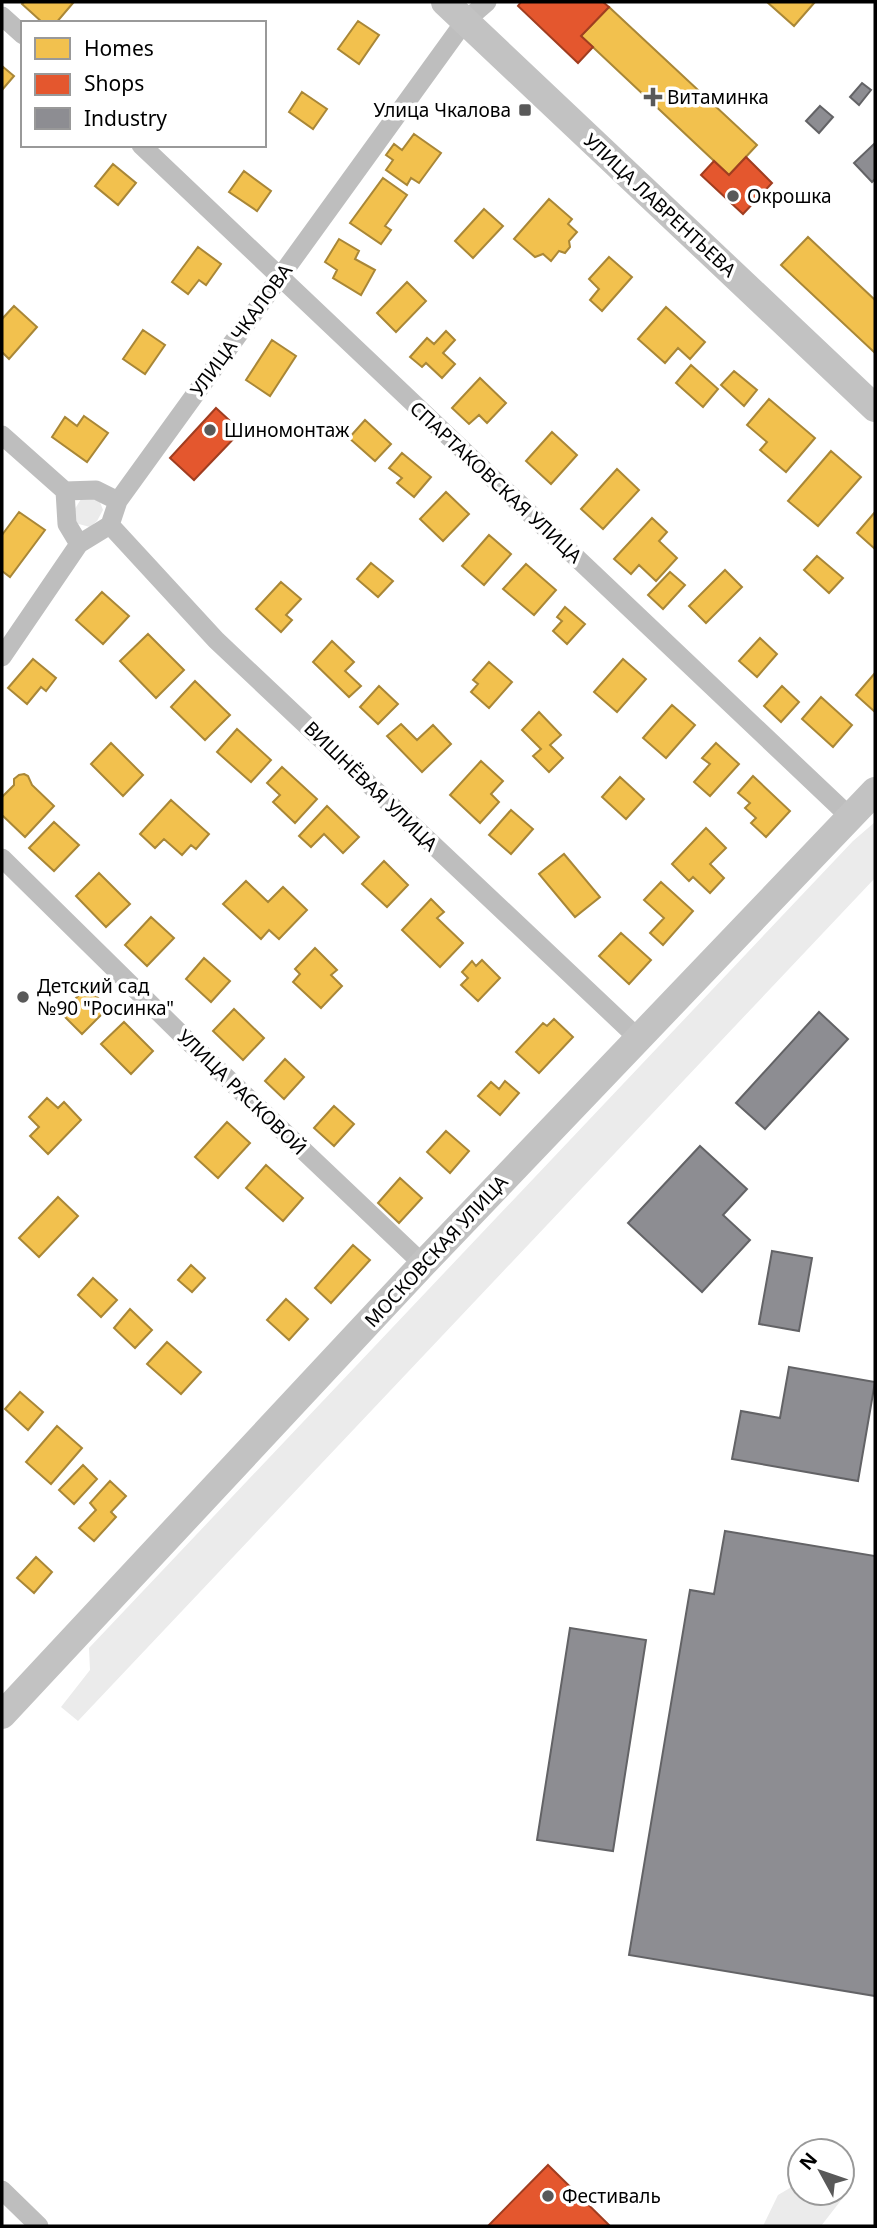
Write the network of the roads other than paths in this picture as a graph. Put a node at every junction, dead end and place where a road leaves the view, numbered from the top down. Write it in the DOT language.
graph roads {
  1 [pos="445,2"];
  2 [pos="487,2"];
  3 [pos="2,16"];
  4 [pos="465,21"];
  5 [pos="21,33"];
  6 [pos="143,147"];
  7 [pos="279,277"];
  8 [pos="875,408"];
  9 [pos="2,436"];
  10 [pos="65,491"];
  11 [pos="118,502"];
  12 [pos="110,525"];
  13 [pos="79,544"];
  14 [pos="2,657"];
  15 [pos="875,792"];
  16 [pos="850,817"];
  17 [pos="2,858"];
  18 [pos="639,1039"];
  19 [pos="423,1264"];
  20 [pos="2,1715"];
  21 [pos="2,2190"];
  22 [pos="39,2226"];
  1 -- 4 [label="main road, УЛИЦА ЛАВРЕНТЬЕВА"];
  2 -- 4 [label="street, УЛИЦА ЧКАЛОВА"];
  3 -- 5 [label="street"];
  4 -- 7 [label="street, УЛИЦА ЧКАЛОВА"];
  4 -- 8 [label="main road, УЛИЦА ЛАВРЕНТЬЕВА"];
  6 -- 7 [label="street, СПАРТАКОВСКАЯ УЛИЦА"];
  7 -- 11 [label="street, УЛИЦА ЧКАЛОВА"];
  7 -- 16 [label="street, СПАРТАКОВСКАЯ УЛИЦА"];
  9 -- 10 [label="street"];
  10 -- 11 [label="street"];
  10 -- 13 [label="street"];
  11 -- 12 [label="street, УЛИЦА ЧКАЛОВА"];
  12 -- 13 [label="street"];
  12 -- 18 [label="street, ВИШНЁВАЯ УЛИЦА"];
  13 -- 14 [label="street"];
  15 -- 16 [label="main road, МОСКОВСКАЯ УЛИЦА"];
  16 -- 18 [label="main road, МОСКОВСКАЯ УЛИЦА"];
  17 -- 19 [label="street, УЛИЦА РАСКОВОЙ"];
  18 -- 19 [label="main road, МОСКОВСКАЯ УЛИЦА"];
  19 -- 20 [label="main road, МОСКОВСКАЯ УЛИЦА"];
  21 -- 22 [label="street"];
}
